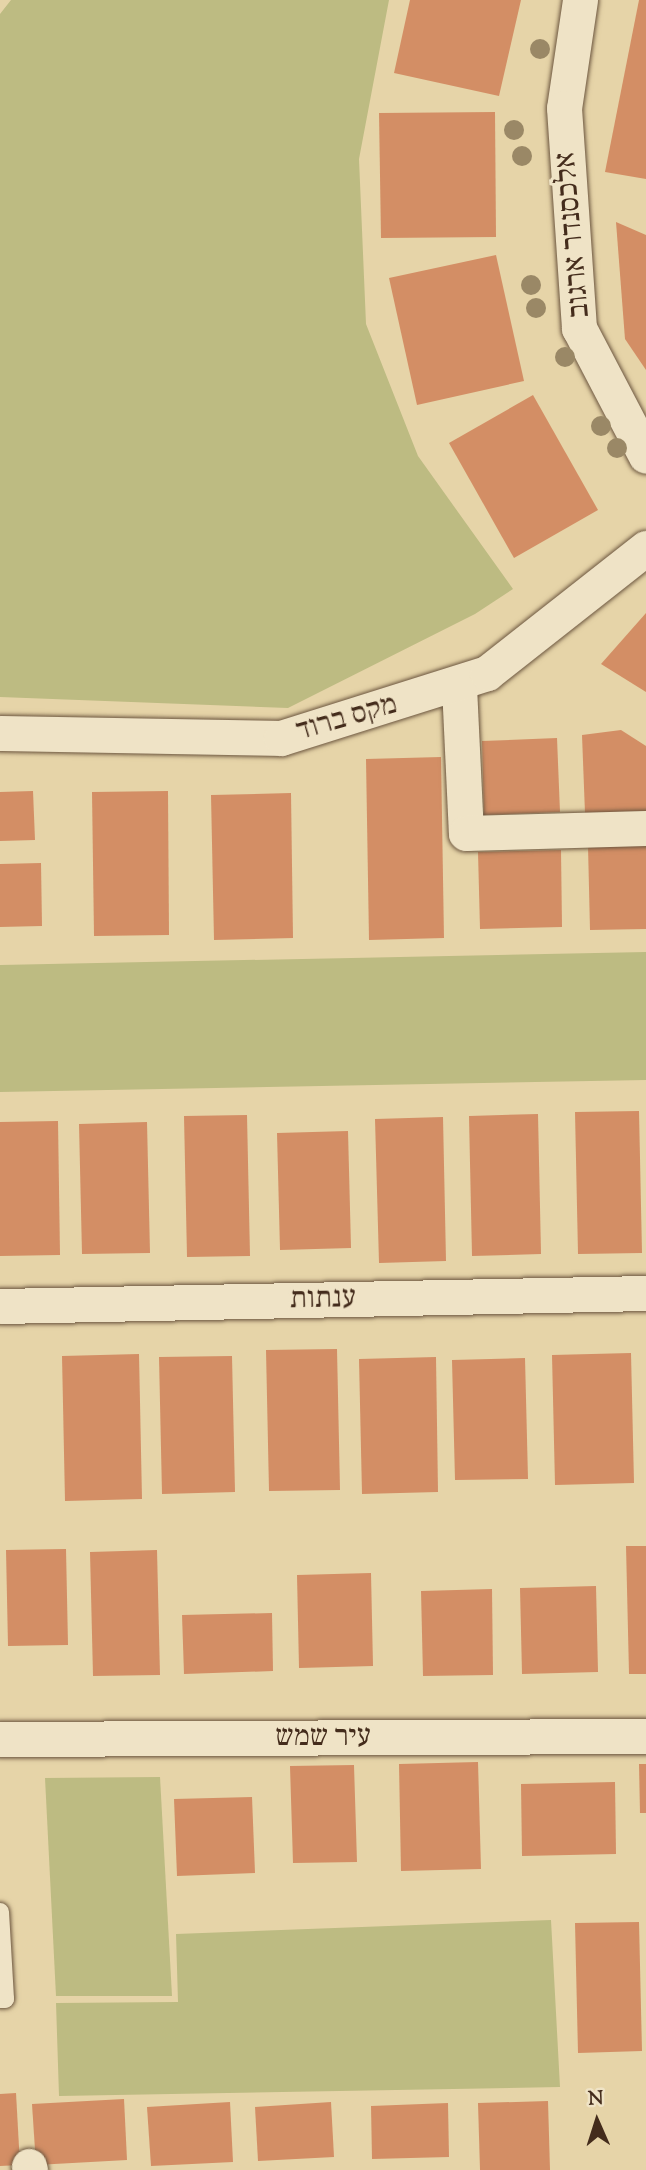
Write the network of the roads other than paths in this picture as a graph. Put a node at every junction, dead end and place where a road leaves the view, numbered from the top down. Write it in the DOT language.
graph roads {
  1 [pos="580,0"];
  2 [pos="646,456"];
  3 [pos="646,548"];
  4 [pos="459,686"];
  5 [pos="0,733"];
  6 [pos="646,828"];
  7 [pos="646,1293"];
  8 [pos="0,1306"];
  9 [pos="646,1735"];
  10 [pos="0,1738"];
  11 [pos="0,1912"];
  12 [pos="0,1999"];
  1 -- 2 [label="street, אלכסנדר ארגוב"];
  3 -- 4 [label="street, מקס ברוד"];
  4 -- 5 [label="street, מקס ברוד"];
  4 -- 6 [label="street"];
  7 -- 8 [label="street, ענתות"];
  9 -- 10 [label="street, עיר שמש"];
  11 -- 12 [label="lane"];
}
